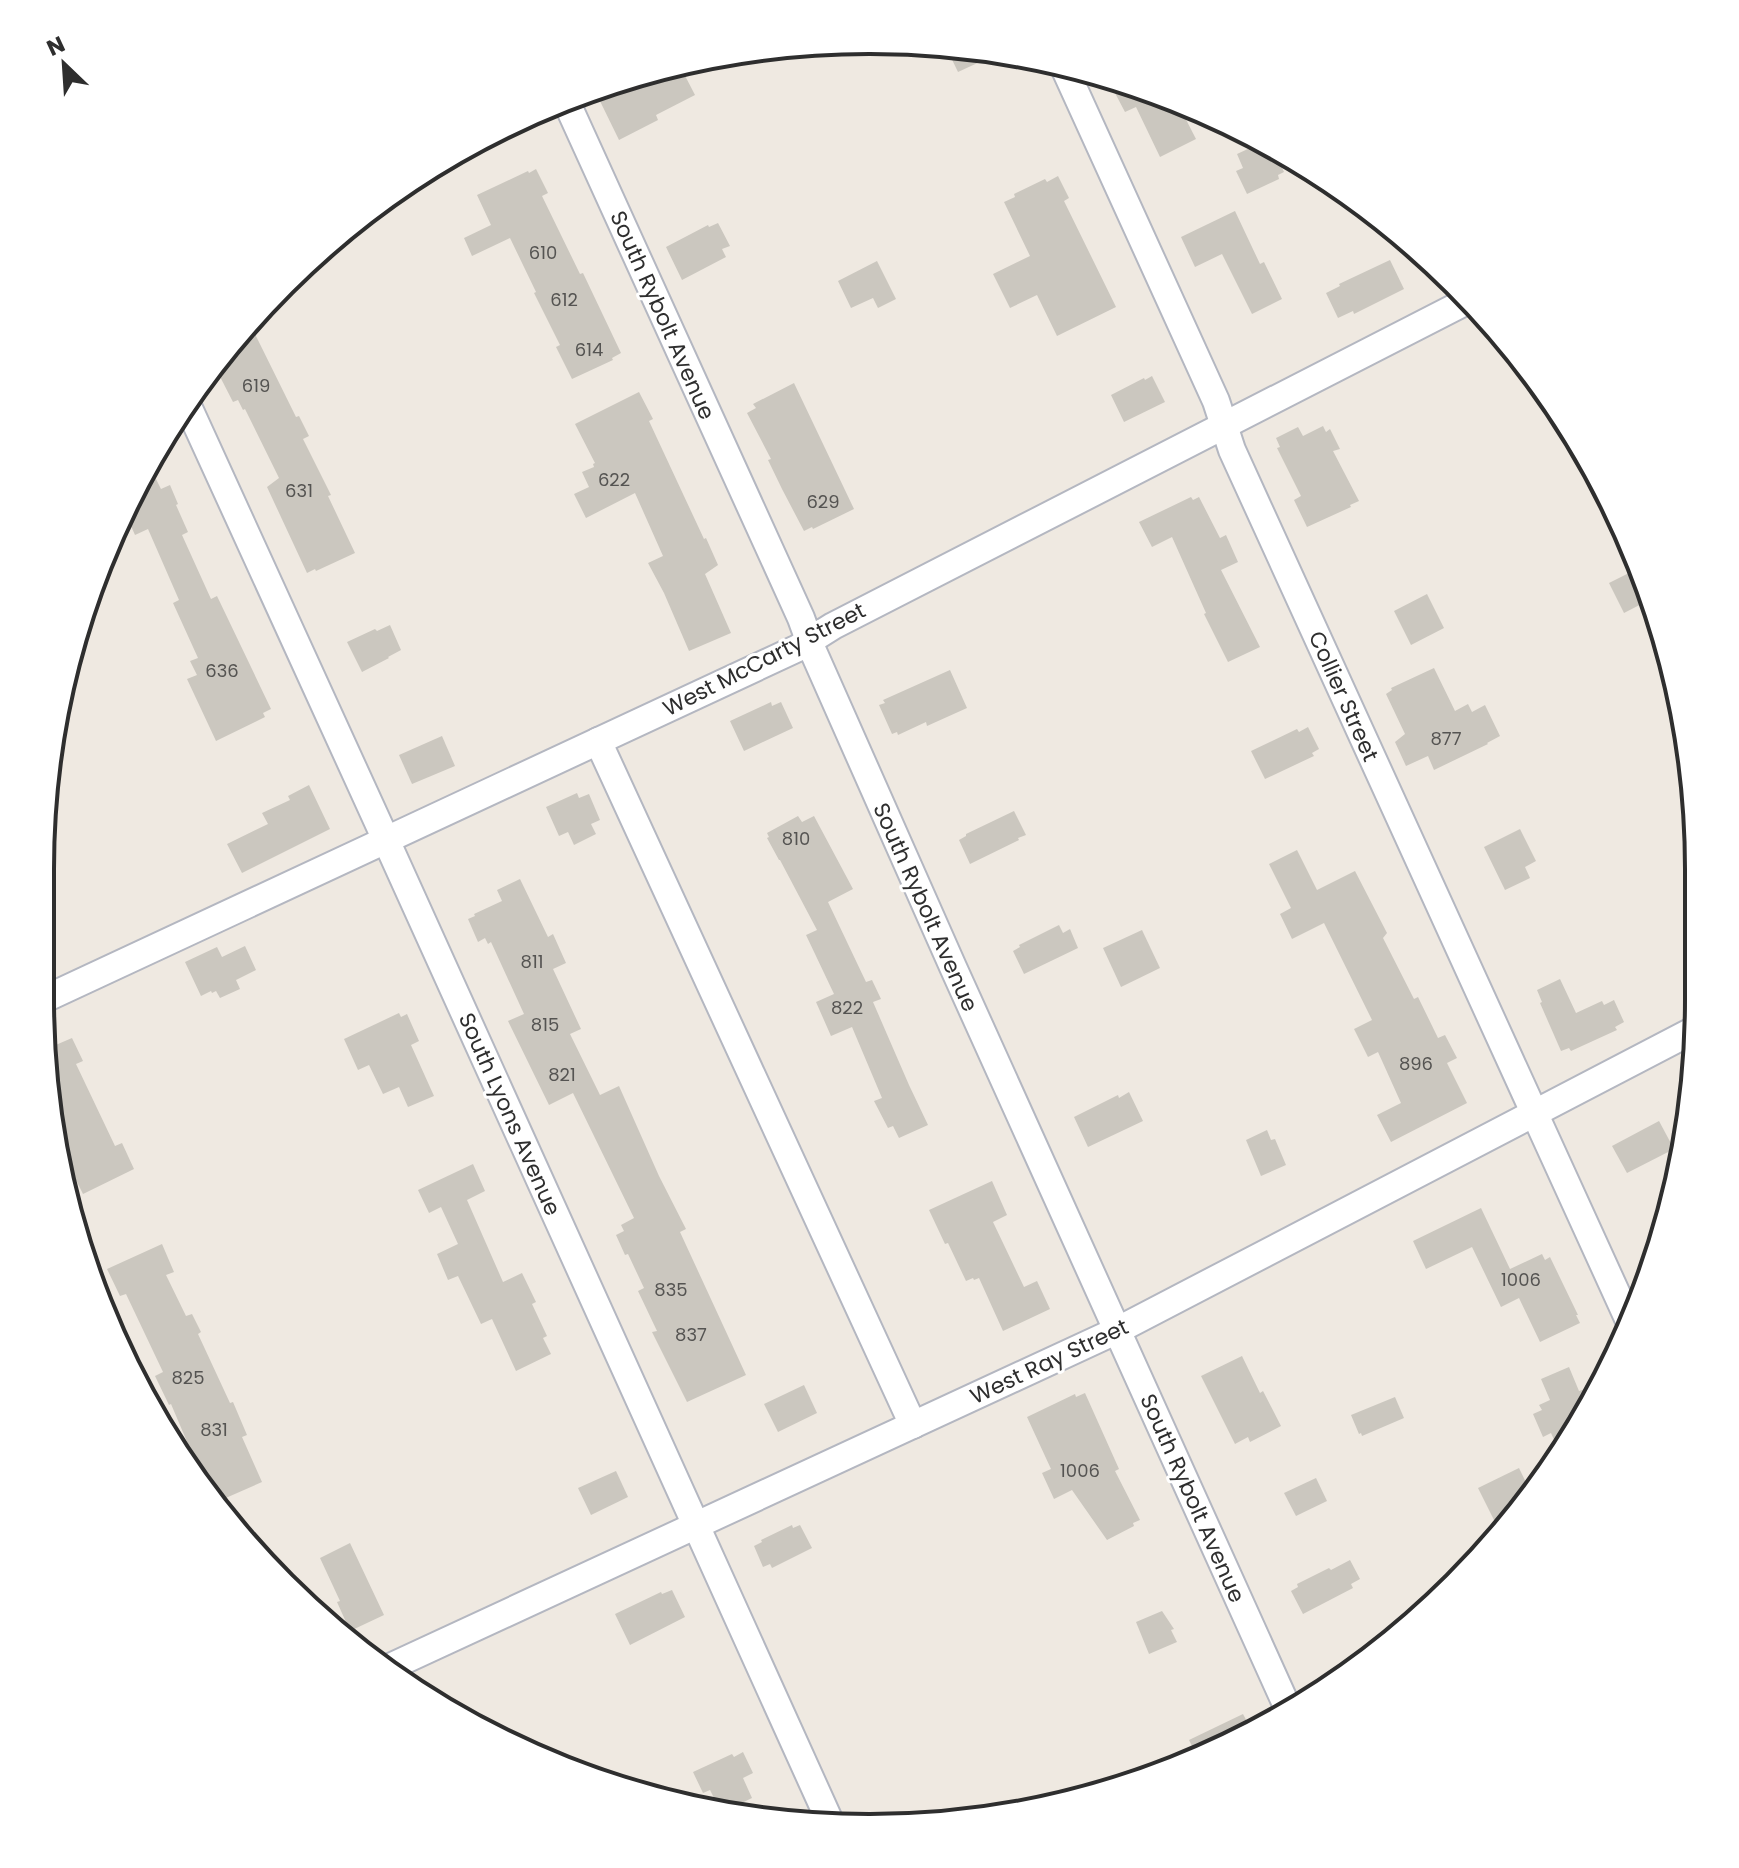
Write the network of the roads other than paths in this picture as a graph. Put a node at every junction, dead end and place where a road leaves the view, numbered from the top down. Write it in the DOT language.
graph roads {
  1 [pos="1070,79"];
  2 [pos="570,111"];
  3 [pos="1458,306"];
  4 [pos="192,415"];
  5 [pos="1224,424"];
  6 [pos="809,640"];
  7 [pos="598,741"];
  8 [pos="386,840"];
  9 [pos="54,995"];
  10 [pos="1684,1035"];
  11 [pos="1534,1113"];
  12 [pos="1624,1309"];
  13 [pos="1118,1330"];
  14 [pos="913,1425"];
  15 [pos="696,1527"];
  16 [pos="398,1663"];
  17 [pos="1284,1701"];
  18 [pos="826,1812"];
  1 -- 5 [label="street, Collier Street"];
  2 -- 6 [label="street, South Rybolt Avenue"];
  3 -- 5 [label="street, West McCarty Street"];
  4 -- 8 [label="street, South Lyons Avenue"];
  5 -- 6 [label="street, West McCarty Street"];
  5 -- 11 [label="street, Collier Street"];
  6 -- 7 [label="street, West McCarty Street"];
  6 -- 13 [label="street, South Rybolt Avenue"];
  7 -- 8 [label="street, West McCarty Street"];
  7 -- 14 [label="street"];
  8 -- 9 [label="street, West McCarty Street"];
  8 -- 15 [label="street, South Lyons Avenue"];
  10 -- 11 [label="street, West Ray Street"];
  11 -- 12 [label="street, Collier Street"];
  11 -- 13 [label="street, West Ray Street"];
  13 -- 14 [label="street, West Ray Street"];
  13 -- 17 [label="street, South Rybolt Avenue"];
  14 -- 15 [label="street, West Ray Street"];
  15 -- 16 [label="street, West Ray Street"];
  15 -- 18 [label="street, South Lyons Avenue"];
}
